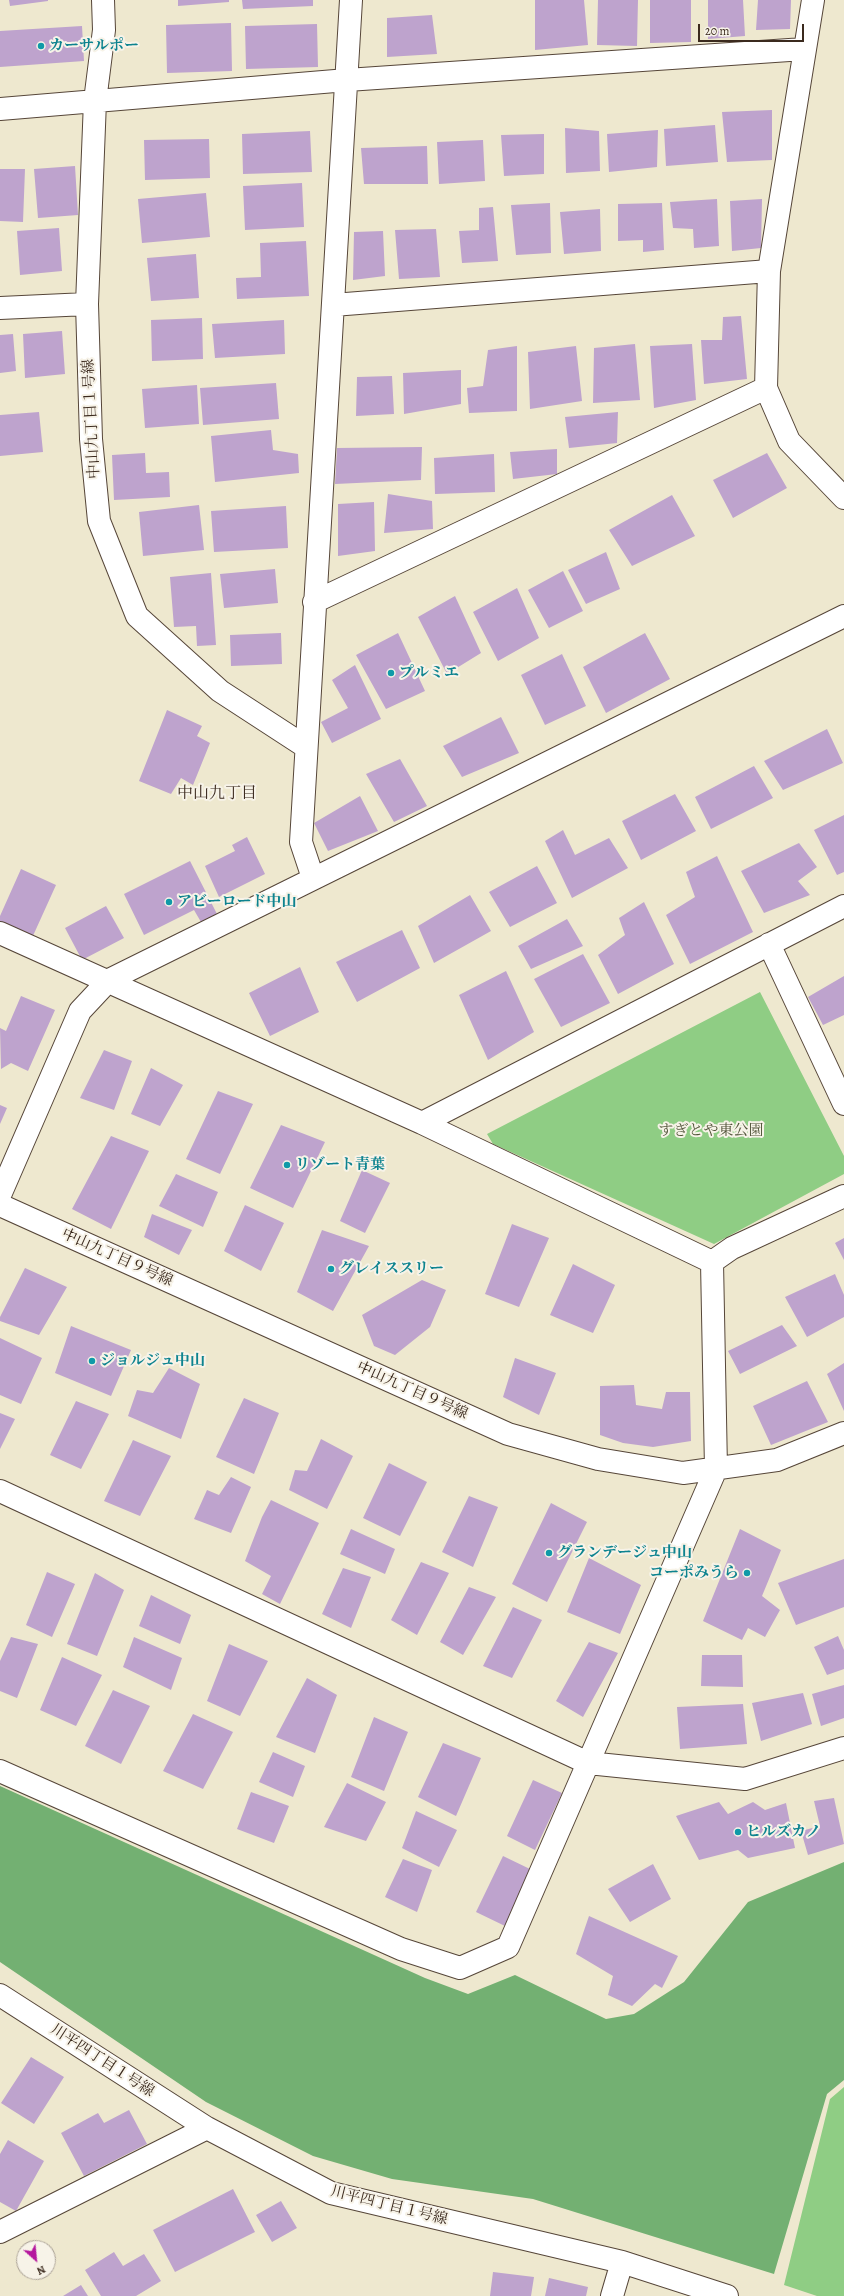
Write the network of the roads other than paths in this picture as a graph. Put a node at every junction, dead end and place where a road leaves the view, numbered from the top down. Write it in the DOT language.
graph roads {
  1 [pos="104,0"];
  2 [pos="352,0"];
  3 [pos="813,0"];
  4 [pos="804,49"];
  5 [pos="347,80"];
  6 [pos="95,101"];
  7 [pos="0,109"];
  8 [pos="768,271"];
  9 [pos="87,304"];
  10 [pos="333,305"];
  11 [pos="0,308"];
  12 [pos="766,388"];
  13 [pos="844,498"];
  14 [pos="314,602"];
  15 [pos="844,616"];
  16 [pos="306,747"];
  17 [pos="313,878"];
  18 [pos="844,906"];
  19 [pos="0,933"];
  20 [pos="769,944"];
  21 [pos="109,980"];
  22 [pos="844,1104"];
  23 [pos="422,1123"];
  24 [pos="0,1195"];
  25 [pos="844,1196"];
  26 [pos="0,1206"];
  27 [pos="712,1262"];
  28 [pos="844,1433"];
  29 [pos="716,1469"];
  30 [pos="0,1492"];
  31 [pos="844,1748"];
  32 [pos="588,1763"];
  33 [pos="0,1771"];
  34 [pos="0,1995"];
  35 [pos="207,2128"];
  36 [pos="0,2232"];
  37 [pos="622,2262"];
  38 [pos="612,2296"];
  39 [pos="727,2296"];
  1 -- 6 [label="street, 中山九丁目１号線"];
  2 -- 5 [label="street"];
  3 -- 4 [label="street"];
  4 -- 5 [label="street"];
  4 -- 8 [label="street"];
  5 -- 6 [label="street"];
  5 -- 10 [label="street"];
  6 -- 7 [label="street"];
  6 -- 9 [label="street, 中山九丁目１号線"];
  8 -- 10 [label="street"];
  8 -- 12 [label="street"];
  9 -- 11 [label="street"];
  9 -- 16 [label="street, 中山九丁目１号線"];
  10 -- 14 [label="street"];
  12 -- 13 [label="street"];
  12 -- 14 [label="street"];
  14 -- 16 [label="street"];
  15 -- 17 [label="street"];
  16 -- 17 [label="street"];
  17 -- 21 [label="street"];
  18 -- 20 [label="street"];
  19 -- 21 [label="street"];
  20 -- 22 [label="street"];
  20 -- 23 [label="street"];
  21 -- 23 [label="street"];
  21 -- 24 [label="street"];
  23 -- 27 [label="street"];
  25 -- 27 [label="street"];
  26 -- 29 [label="street, 中山九丁目９号線"];
  27 -- 29 [label="street"];
  28 -- 29 [label="street, 中山九丁目９号線"];
  29 -- 32 [label="street"];
  30 -- 32 [label="street"];
  31 -- 32 [label="street"];
  32 -- 33 [label="street"];
  34 -- 35 [label="street, 川平四丁目１号線"];
  35 -- 36 [label="street"];
  35 -- 37 [label="street, 川平四丁目１号線"];
  37 -- 38 [label="street"];
  37 -- 39 [label="street, 川平四丁目１号線"];
}
